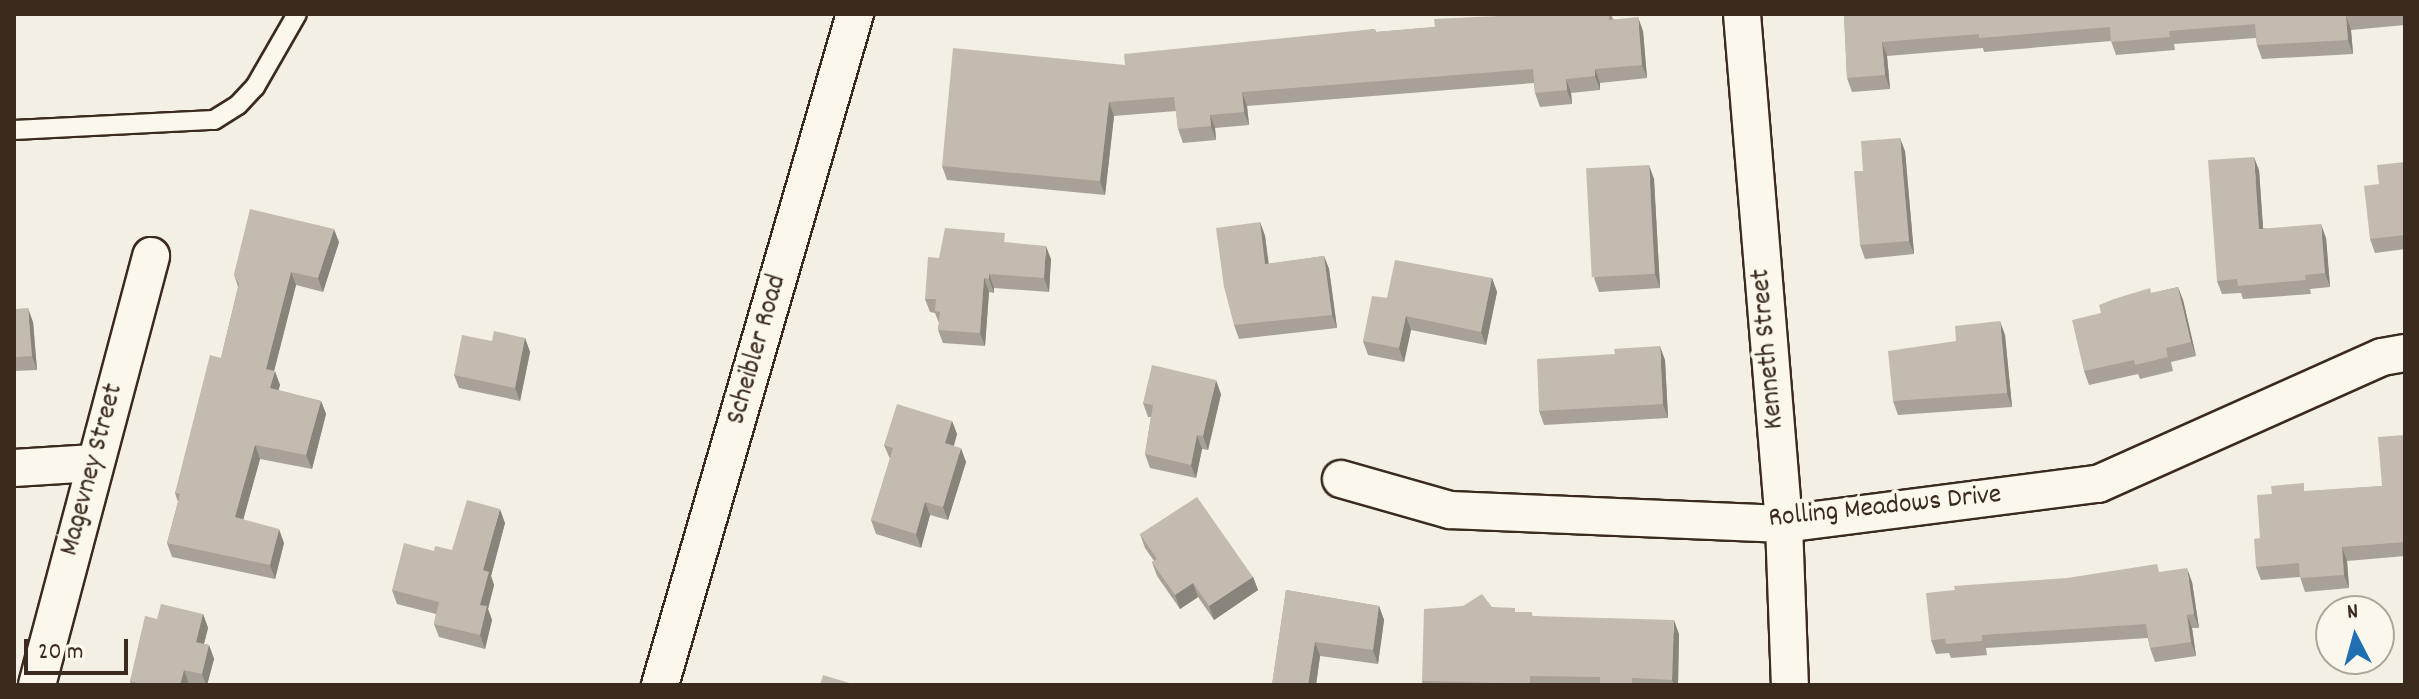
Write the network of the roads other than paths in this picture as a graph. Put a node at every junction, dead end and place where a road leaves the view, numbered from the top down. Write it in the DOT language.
graph roads {
  1 [pos="297,14"];
  2 [pos="855,14"];
  3 [pos="1742,14"];
  4 [pos="14,130"];
  5 [pos="151,256"];
  6 [pos="2405,353"];
  7 [pos="94,463"];
  8 [pos="14,468"];
  9 [pos="1341,479"];
  10 [pos="1784,524"];
  11 [pos="37,685"];
  12 [pos="660,685"];
  13 [pos="1790,685"];
  1 -- 4 [label="lane"];
  2 -- 12 [label="street, Scheibler Road"];
  3 -- 10 [label="street, Kenneth Street"];
  5 -- 7 [label="street, Magevney Street"];
  6 -- 10 [label="street, Rolling Meadows Drive"];
  7 -- 8 [label="street"];
  7 -- 11 [label="street, Magevney Street"];
  9 -- 10 [label="street, Rolling Meadows Drive"];
  10 -- 13 [label="street, Kenneth Street"];
}
